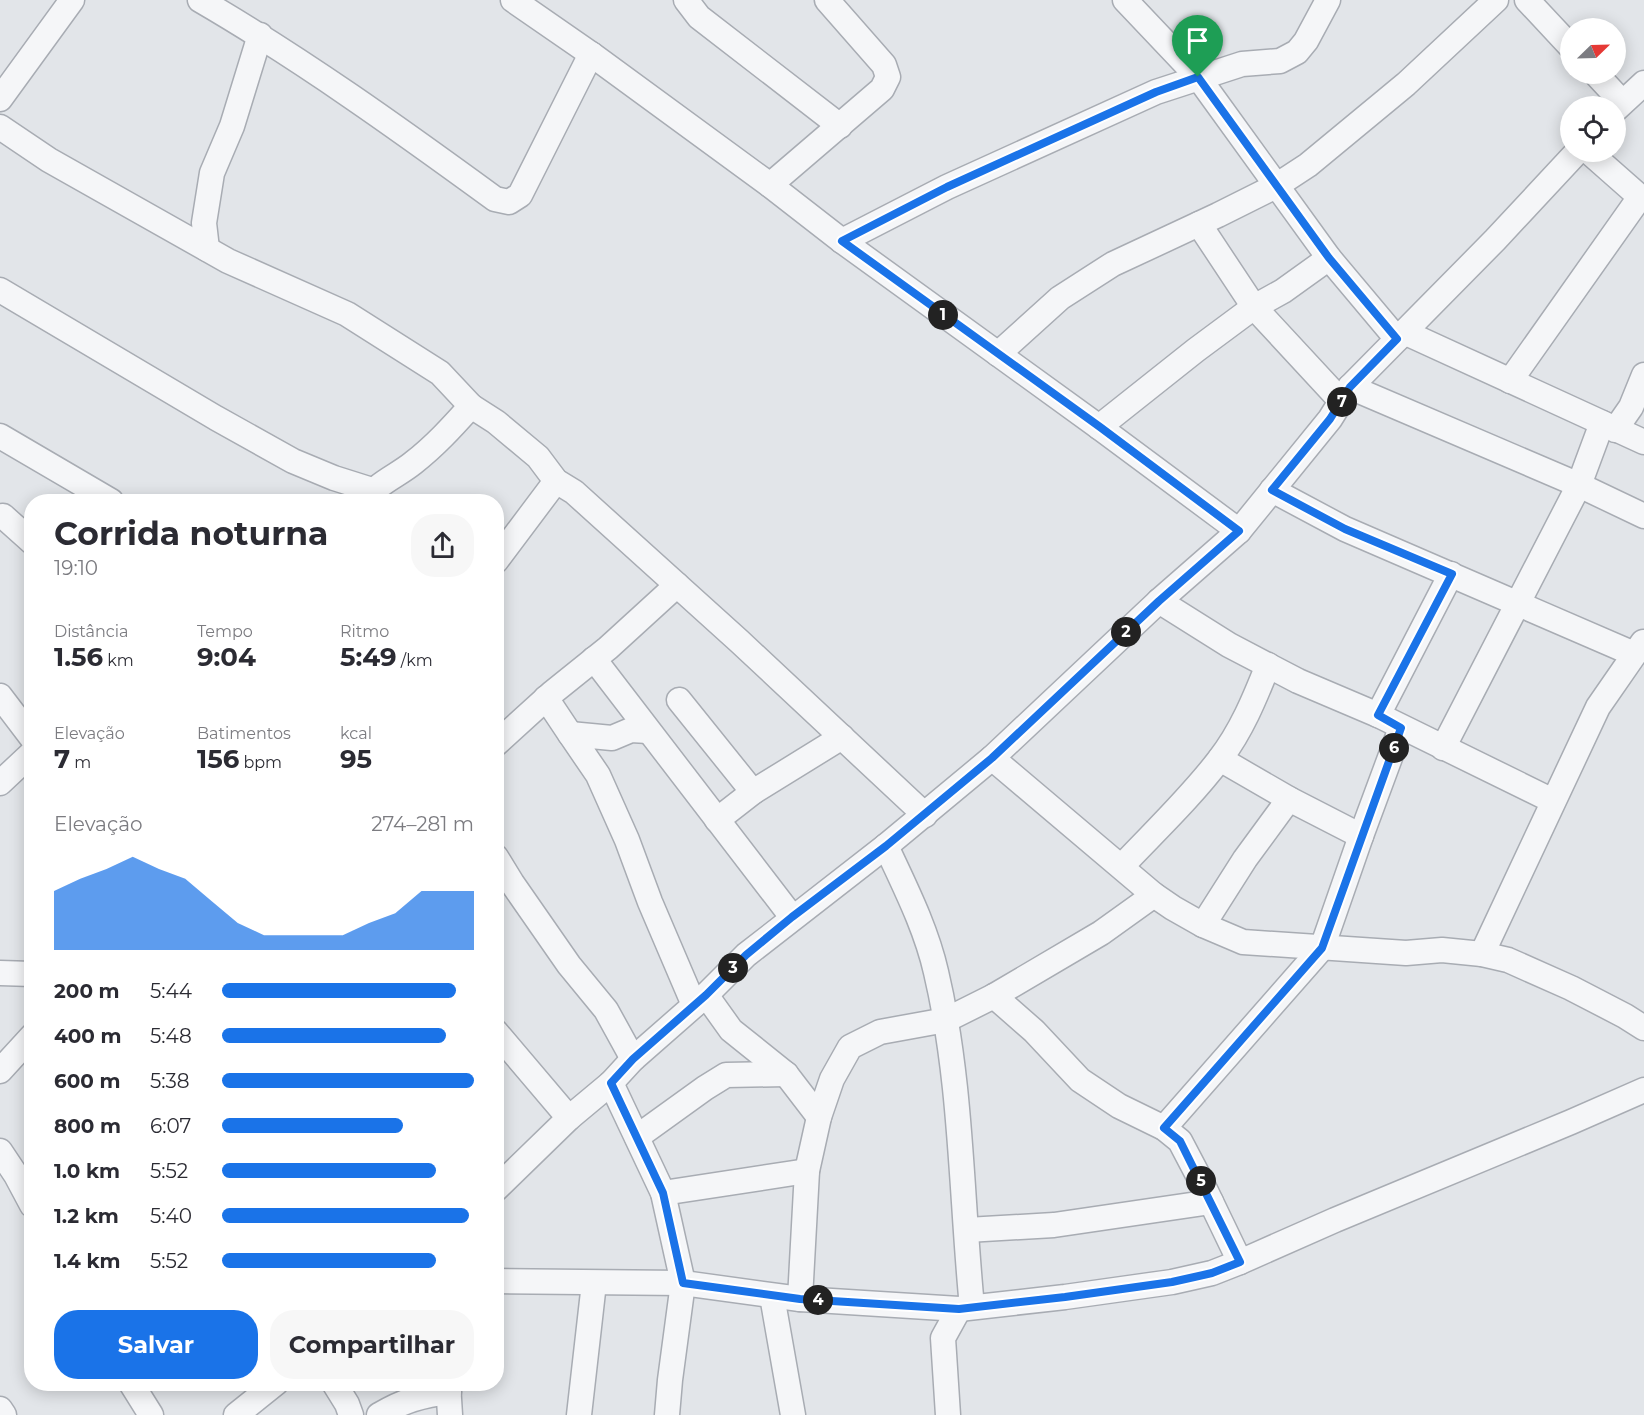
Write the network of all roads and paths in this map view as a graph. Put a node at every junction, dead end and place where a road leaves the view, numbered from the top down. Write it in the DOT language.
graph roads {
  1 [pos="72,0"];
  2 [pos="200,0"];
  3 [pos="513,0"];
  4 [pos="686,0"];
  5 [pos="827,0"];
  6 [pos="1125,0"];
  7 [pos="1328,0"];
  8 [pos="1496,0"];
  9 [pos="1530,1"];
  10 [pos="1560,35"];
  11 [pos="260,36"];
  12 [pos="591,54"];
  13 [pos="1198,77"];
  14 [pos="1644,82"];
  15 [pos="0,99"];
  16 [pos="1626,99"];
  17 [pos="840,126"];
  18 [pos="0,127"];
  19 [pos="1568,162"];
  20 [pos="1601,162"];
  21 [pos="770,186"];
  22 [pos="1276,186"];
  23 [pos="1643,196"];
  24 [pos="1199,224"];
  25 [pos="842,241"];
  26 [pos="207,249"];
  27 [pos="1329,258"];
  28 [pos="0,290"];
  29 [pos="1254,307"];
  30 [pos="1401,336"];
  31 [pos="998,354"];
  32 [pos="1644,375"];
  33 [pos="1510,381"];
  34 [pos="1346,394"];
  35 [pos="471,406"];
  36 [pos="1100,427"];
  37 [pos="1627,434"];
  38 [pos="0,436"];
  39 [pos="1590,456"];
  40 [pos="556,481"];
  41 [pos="1579,485"];
  42 [pos="1272,490"];
  43 [pos="99,494"];
  44 [pos="367,494"];
  45 [pos="370,494"];
  46 [pos="3,516"];
  47 [pos="1644,516"];
  48 [pos="1239,531"];
  49 [pos="24,535"];
  50 [pos="504,550"];
  51 [pos="1452,574"];
  52 [pos="676,585"];
  53 [pos="1159,601"];
  54 [pos="1519,603"];
  55 [pos="1639,648"];
  56 [pos="594,659"];
  57 [pos="1268,665"];
  58 [pos="0,696"];
  59 [pos="546,698"];
  60 [pos="679,700"];
  61 [pos="1378,715"];
  62 [pos="24,728"];
  63 [pos="1401,728"];
  64 [pos="648,731"];
  65 [pos="570,734"];
  66 [pos="504,737"];
  67 [pos="842,737"];
  68 [pos="1443,748"];
  69 [pos="992,758"];
  70 [pos="1220,759"];
  71 [pos="24,760"];
  72 [pos="0,783"];
  73 [pos="753,792"];
  74 [pos="1289,799"];
  75 [pos="1553,801"];
  76 [pos="925,815"];
  77 [pos="717,820"];
  78 [pos="1361,836"];
  79 [pos="886,846"];
  80 [pos="1122,866"];
  81 [pos="504,870"];
  82 [pos="1154,895"];
  83 [pos="792,917"];
  84 [pos="1203,925"];
  85 [pos="1322,948"];
  86 [pos="1482,954"];
  87 [pos="0,973"];
  88 [pos="24,974"];
  89 [pos="994,996"];
  90 [pos="700,1000"];
  91 [pos="946,1020"];
  92 [pos="1644,1029"];
  93 [pos="504,1041"];
  94 [pos="24,1045"];
  95 [pos="633,1059"];
  96 [pos="0,1071"];
  97 [pos="786,1074"];
  98 [pos="611,1083"];
  99 [pos="1644,1090"];
  100 [pos="819,1117"];
  101 [pos="569,1118"];
  102 [pos="1164,1128"];
  103 [pos="637,1137"];
  104 [pos="0,1151"];
  105 [pos="807,1171"];
  106 [pos="504,1182"];
  107 [pos="24,1190"];
  108 [pos="663,1193"];
  109 [pos="1211,1202"];
  110 [pos="967,1230"];
  111 [pos="1240,1262"];
  112 [pos="504,1281"];
  113 [pos="594,1283"];
  114 [pos="683,1283"];
  115 [pos="772,1296"];
  116 [pos="800,1299"];
  117 [pos="965,1308"];
  118 [pos="136,1391"];
  119 [pos="266,1391"];
  120 [pos="339,1391"];
  121 [pos="449,1397"];
  122 [pos="0,1410"];
  123 [pos="4,1415"];
  124 [pos="151,1415"];
  125 [pos="236,1415"];
  126 [pos="351,1415"];
  127 [pos="379,1415"];
  128 [pos="579,1415"];
  129 [pos="667,1415"];
  130 [pos="794,1415"];
  131 [pos="948,1415"];
  1 -- 15 [label="street"];
  2 -- 11 [label="street"];
  3 -- 12 [label="street"];
  4 -- 17 [label="street"];
  5 -- 17 [label="street"];
  6 -- 13 [label="street"];
  7 -- 13 [label="street"];
  8 -- 22 [label="street"];
  9 -- 10 [label="street"];
  11 -- 12 [label="street"];
  11 -- 26 [label="street"];
  12 -- 21 [label="street"];
  13 -- 22 [label="street"];
  13 -- 25 [label="street"];
  14 -- 16 [label="street"];
  17 -- 21 [label="street"];
  18 -- 26 [label="street"];
  19 -- 30 [label="street"];
  20 -- 23 [label="street"];
  21 -- 25 [label="street"];
  22 -- 24 [label="street"];
  22 -- 27 [label="street"];
  23 -- 33 [label="street"];
  24 -- 29 [label="street"];
  24 -- 31 [label="street"];
  25 -- 31 [label="street"];
  26 -- 35 [label="street"];
  27 -- 29 [label="street"];
  27 -- 30 [label="street"];
  28 -- 44 [label="street"];
  29 -- 34 [label="street"];
  29 -- 36 [label="street"];
  30 -- 33 [label="street"];
  30 -- 34 [label="street"];
  31 -- 36 [label="street"];
  32 -- 37 [label="street"];
  33 -- 37 [label="street"];
  34 -- 41 [label="street"];
  34 -- 42 [label="street"];
  35 -- 40 [label="street"];
  35 -- 45 [label="street"];
  36 -- 48 [label="street"];
  37 -- 39 [label="street"];
  37 -- 39 [label="street"];
  38 -- 43 [label="street"];
  39 -- 41 [label="street"];
  40 -- 50 [label="street"];
  40 -- 52 [label="street"];
  41 -- 47 [label="street"];
  41 -- 54 [label="street"];
  42 -- 48 [label="street"];
  42 -- 51 [label="street"];
  46 -- 49 [label="street"];
  48 -- 53 [label="street"];
  51 -- 54 [label="street"];
  51 -- 61 [label="street"];
  52 -- 56 [label="street"];
  52 -- 67 [label="street"];
  53 -- 57 [label="street"];
  53 -- 69 [label="street"];
  54 -- 55 [label="street"];
  54 -- 68 [label="street"];
  55 -- 75 [label="street"];
  56 -- 59 [label="street"];
  56 -- 64 [label="street"];
  57 -- 61 [label="street"];
  57 -- 70 [label="street"];
  58 -- 62 [label="street"];
  59 -- 65 [label="street"];
  59 -- 66 [label="street"];
  60 -- 73 [label="street"];
  61 -- 63 [label="street"];
  63 -- 68 [label="street"];
  63 -- 78 [label="street"];
  64 -- 65 [label="street"];
  64 -- 77 [label="street"];
  65 -- 90 [label="street"];
  67 -- 73 [label="street"];
  67 -- 76 [label="street"];
  68 -- 75 [label="street"];
  69 -- 76 [label="street"];
  69 -- 80 [label="street"];
  70 -- 74 [label="street"];
  70 -- 80 [label="street"];
  71 -- 72 [label="street"];
  73 -- 77 [label="street"];
  74 -- 78 [label="street"];
  74 -- 84 [label="street"];
  75 -- 86 [label="street"];
  76 -- 79 [label="street"];
  77 -- 83 [label="street"];
  78 -- 85 [label="street"];
  79 -- 83 [label="street"];
  79 -- 91 [label="street"];
  80 -- 82 [label="street"];
  81 -- 95 [label="street"];
  82 -- 84 [label="street"];
  82 -- 89 [label="street"];
  83 -- 90 [label="street"];
  84 -- 85 [label="street"];
  85 -- 86 [label="street"];
  85 -- 102 [label="street"];
  86 -- 92 [label="street"];
  87 -- 88 [label="street"];
  89 -- 91 [label="street"];
  89 -- 102 [label="street"];
  90 -- 95 [label="street"];
  90 -- 97 [label="street"];
  91 -- 100 [label="street"];
  91 -- 110 [label="street"];
  93 -- 101 [label="street"];
  94 -- 96 [label="street"];
  95 -- 98 [label="street"];
  97 -- 100 [label="street"];
  97 -- 103 [label="street"];
  98 -- 101 [label="street"];
  98 -- 103 [label="street"];
  99 -- 111 [label="street"];
  100 -- 105 [label="street"];
  101 -- 106 [label="street"];
  102 -- 109 [label="street"];
  103 -- 108 [label="street"];
  104 -- 107 [label="street"];
  105 -- 108 [label="street"];
  105 -- 116 [label="street"];
  108 -- 114 [label="street"];
  109 -- 110 [label="street"];
  109 -- 111 [label="street"];
  110 -- 117 [label="street"];
  111 -- 117 [label="street"];
  112 -- 113 [label="street"];
  113 -- 114 [label="street"];
  113 -- 128 [label="street"];
  114 -- 115 [label="street"];
  114 -- 129 [label="street"];
  115 -- 116 [label="street"];
  115 -- 130 [label="street"];
  116 -- 117 [label="street"];
  117 -- 131 [label="street"];
  118 -- 124 [label="street"];
  119 -- 125 [label="street"];
  120 -- 126 [label="street"];
  121 -- 127 [label="street"];
  122 -- 123 [label="street"];
}
